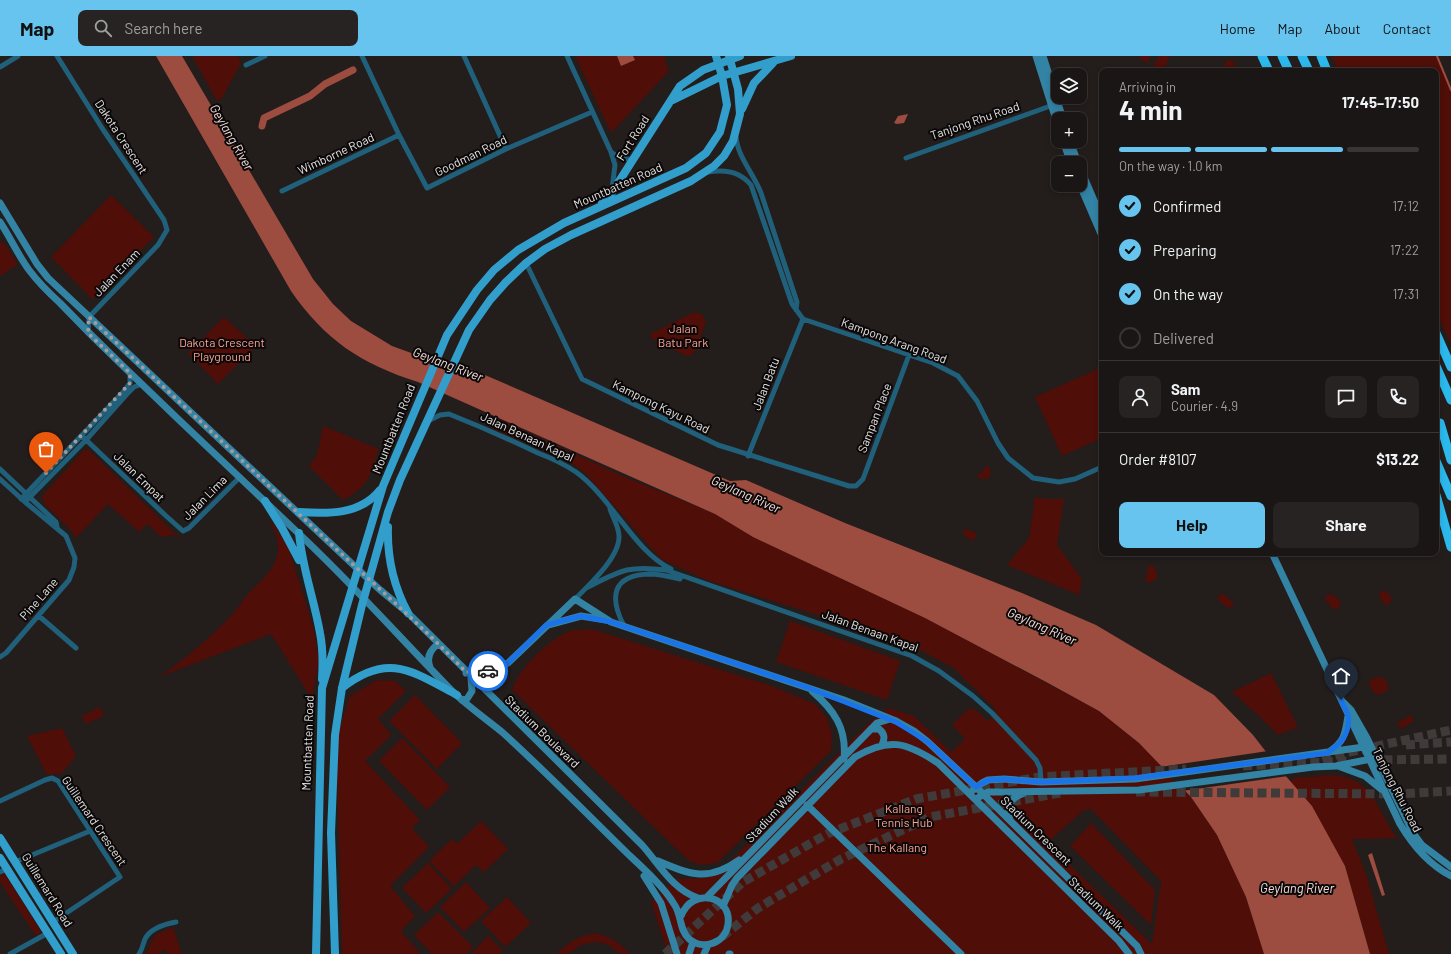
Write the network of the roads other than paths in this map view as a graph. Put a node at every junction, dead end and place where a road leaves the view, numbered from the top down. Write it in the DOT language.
graph roads {
  1 [pos="18,56"];
  2 [pos="57,56"];
  3 [pos="265,56"];
  4 [pos="362,56"];
  5 [pos="464,56"];
  6 [pos="567,56"];
  7 [pos="740,56"];
  8 [pos="791,56"];
  9 [pos="1036,56"];
  10 [pos="1043,56"];
  11 [pos="1262,56"];
  12 [pos="1282,56"];
  13 [pos="1302,56"];
  14 [pos="1321,56"];
  15 [pos="730,57"];
  16 [pos="717,60"];
  17 [pos="777,60"];
  18 [pos="246,65"];
  19 [pos="0,67"];
  20 [pos="1268,68"];
  21 [pos="1288,68"];
  22 [pos="1308,68"];
  23 [pos="1326,68"];
  24 [pos="734,72"];
  25 [pos="722,76"];
  26 [pos="672,101"];
  27 [pos="1054,105"];
  28 [pos="592,112"];
  29 [pos="1055,112"];
  30 [pos="1058,112"];
  31 [pos="740,114"];
  32 [pos="736,134"];
  33 [pos="399,135"];
  34 [pos="506,150"];
  35 [pos="610,152"];
  36 [pos="906,158"];
  37 [pos="633,160"];
  38 [pos="705,173"];
  39 [pos="1087,184"];
  40 [pos="282,191"];
  41 [pos="1083,192"];
  42 [pos="611,194"];
  43 [pos="0,203"];
  44 [pos="599,206"];
  45 [pos="1099,212"];
  46 [pos="10,218"];
  47 [pos="0,223"];
  48 [pos="1099,229"];
  49 [pos="167,230"];
  50 [pos="526,263"];
  51 [pos="796,310"];
  52 [pos="89,317"];
  53 [pos="802,319"];
  54 [pos="88,333"];
  55 [pos="1439,340"];
  56 [pos="909,355"];
  57 [pos="1451,367"];
  58 [pos="130,373"];
  59 [pos="1439,373"];
  60 [pos="142,384"];
  61 [pos="1451,400"];
  62 [pos="426,422"];
  63 [pos="1440,424"];
  64 [pos="84,438"];
  65 [pos="1451,442"];
  66 [pos="748,456"];
  67 [pos="1451,460"];
  68 [pos="1099,468"];
  69 [pos="1439,468"];
  70 [pos="0,469"];
  71 [pos="239,478"];
  72 [pos="0,479"];
  73 [pos="383,486"];
  74 [pos="856,486"];
  75 [pos="27,496"];
  76 [pos="1439,496"];
  77 [pos="1451,496"];
  78 [pos="23,501"];
  79 [pos="265,501"];
  80 [pos="608,505"];
  81 [pos="1439,505"];
  82 [pos="299,512"];
  83 [pos="388,512"];
  84 [pos="1451,524"];
  85 [pos="57,527"];
  86 [pos="183,531"];
  87 [pos="299,533"];
  88 [pos="1451,547"];
  89 [pos="1273,556"];
  90 [pos="358,568"];
  91 [pos="370,580"];
  92 [pos="691,580"];
  93 [pos="307,581"];
  94 [pos="353,587"];
  95 [pos="586,588"];
  96 [pos="364,599"];
  97 [pos="575,599"];
  98 [pos="408,613"];
  99 [pos="39,616"];
  100 [pos="611,622"];
  101 [pos="546,625"];
  102 [pos="624,626"];
  103 [pos="438,644"];
  104 [pos="76,648"];
  105 [pos="0,657"];
  106 [pos="431,669"];
  107 [pos="469,675"];
  108 [pos="322,688"];
  109 [pos="342,688"];
  110 [pos="809,688"];
  111 [pos="459,698"];
  112 [pos="1341,700"];
  113 [pos="1348,716"];
  114 [pos="890,719"];
  115 [pos="871,729"];
  116 [pos="882,745"];
  117 [pos="1367,747"];
  118 [pos="1327,753"];
  119 [pos="844,756"];
  120 [pos="1373,759"];
  121 [pos="1336,766"];
  122 [pos="843,768"];
  123 [pos="1041,782"];
  124 [pos="976,787"];
  125 [pos="1026,792"];
  126 [pos="982,794"];
  127 [pos="1385,794"];
  128 [pos="969,795"];
  129 [pos="0,801"];
  130 [pos="975,801"];
  131 [pos="807,805"];
  132 [pos="1010,821"];
  133 [pos="90,831"];
  134 [pos="0,838"];
  135 [pos="753,851"];
  136 [pos="630,856"];
  137 [pos="0,858"];
  138 [pos="656,861"];
  139 [pos="15,862"];
  140 [pos="1451,867"];
  141 [pos="4,871"];
  142 [pos="1451,876"];
  143 [pos="707,897"];
  144 [pos="698,898"];
  145 [pos="723,906"];
  146 [pos="681,916"];
  147 [pos="53,922"];
  148 [pos="176,922"];
  149 [pos="48,933"];
  150 [pos="693,942"];
  151 [pos="708,945"];
  152 [pos="10,954"];
  153 [pos="61,954"];
  154 [pos="73,954"];
  155 [pos="139,954"];
  156 [pos="316,954"];
  157 [pos="335,954"];
  158 [pos="677,954"];
  159 [pos="689,954"];
  160 [pos="704,954"];
  161 [pos="961,954"];
  162 [pos="1129,954"];
  163 [pos="1141,954"];
  1 -- 19 [label="street"];
  2 -- 49 [label="street, Dakota Crescent"];
  3 -- 18 [label="street"];
  4 -- 33 [label="street, Goodman Road"];
  5 -- 34 [label="street"];
  6 -- 28 [label="street"];
  7 -- 15 [label="main road, Fort Road"];
  8 -- 17 [label="main road, Fort Road"];
  9 -- 27 [label="street"];
  10 -- 27 [label="street"];
  11 -- 20 [label="highway"];
  12 -- 21 [label="highway"];
  13 -- 22 [label="highway"];
  14 -- 23 [label="highway"];
  15 -- 16 [label="main road, Fort Road"];
  15 -- 24 [label="main road, Mountbatten Road"];
  16 -- 25 [label="main road, Mountbatten Road"];
  16 -- 26 [label="main road, Fort Road"];
  17 -- 24 [label="main road, Fort Road"];
  17 -- 31 [label="main road"];
  24 -- 25 [label="main road, Fort Road"];
  24 -- 31 [label="main road, Mountbatten Road"];
  25 -- 26 [label="main road, Fort Road"];
  25 -- 44 [label="main road, Mountbatten Road"];
  26 -- 37 [label="main road, Fort Road"];
  27 -- 29 [label="street"];
  27 -- 30 [label="street"];
  27 -- 36 [label="street, Tanjong Rhu Road"];
  28 -- 34 [label="street, Goodman Road"];
  28 -- 35 [label="street"];
  31 -- 32 [label="main road, Mountbatten Road"];
  32 -- 38 [label="main road, Mountbatten Road"];
  32 -- 51 [label="street"];
  33 -- 34 [label="street, Goodman Road"];
  33 -- 40 [label="street, Wimborne Road"];
  35 -- 37 [label="street"];
  35 -- 42 [label="street"];
  37 -- 42 [label="main road, Fort Road"];
  38 -- 50 [label="main road, Mountbatten Road"];
  38 -- 51 [label="street"];
  39 -- 45 [label="street"];
  41 -- 48 [label="street"];
  42 -- 44 [label="main road, Fort Road"];
  43 -- 46 [label="street, Stadium Boulevard"];
  44 -- 73 [label="main road, Mountbatten Road"];
  46 -- 47 [label="street"];
  46 -- 52 [label="street, Stadium Boulevard"];
  47 -- 54 [label="street"];
  49 -- 52 [label="street, Jalan Enam"];
  50 -- 62 [label="main road, Mountbatten Road"];
  50 -- 66 [label="street, Kampong Kayu Road"];
  51 -- 53 [label="street"];
  52 -- 54 [label="street"];
  52 -- 82 [label="street, Stadium Boulevard"];
  53 -- 56 [label="street, Kampong Arang Road"];
  53 -- 66 [label="street, Jalan Batu"];
  54 -- 58 [label="street"];
  55 -- 57 [label="highway"];
  56 -- 68 [label="street, Kampong Arang Road"];
  56 -- 74 [label="street, Sampan Place"];
  58 -- 60 [label="street"];
  58 -- 64 [label="street"];
  59 -- 61 [label="highway"];
  60 -- 64 [label="street"];
  60 -- 71 [label="street"];
  62 -- 80 [label="street, Jalan Benaan Kapal"];
  62 -- 83 [label="main road, Mountbatten Road"];
  63 -- 65 [label="highway"];
  63 -- 67 [label="highway"];
  64 -- 75 [label="street"];
  64 -- 86 [label="street, Jalan Empat"];
  66 -- 74 [label="street, Kampong Kayu Road"];
  69 -- 77 [label="highway"];
  70 -- 75 [label="street, Pine Lane"];
  71 -- 79 [label="street"];
  71 -- 86 [label="street, Jalan Lima"];
  72 -- 78 [label="street, Pine Lane"];
  73 -- 82 [label="main road"];
  73 -- 90 [label="main road, Mountbatten Road"];
  75 -- 78 [label="street"];
  75 -- 85 [label="street, Pine Lane"];
  76 -- 84 [label="highway"];
  78 -- 85 [label="street, Pine Lane"];
  79 -- 87 [label="street"];
  79 -- 93 [label="main road"];
  80 -- 92 [label="street, Jalan Benaan Kapal"];
  80 -- 95 [label="street, Jalan Benaan Kapal"];
  81 -- 88 [label="highway"];
  82 -- 90 [label="street, Stadium Boulevard"];
  83 -- 91 [label="main road, Mountbatten Road"];
  83 -- 98 [label="main road"];
  85 -- 99 [label="street, Pine Lane"];
  87 -- 93 [label="main road"];
  87 -- 94 [label="street"];
  89 -- 112 [label="street, Tanjong Rhu Road"];
  90 -- 91 [label="street, Stadium Boulevard"];
  90 -- 94 [label="main road, Mountbatten Road"];
  91 -- 96 [label="main road, Mountbatten Road"];
  91 -- 98 [label="street, Stadium Boulevard"];
  92 -- 95 [label="street, Jalan Benaan Kapal"];
  92 -- 102 [label="street"];
  92 -- 123 [label="street, Jalan Benaan Kapal"];
  93 -- 108 [label="main road"];
  94 -- 96 [label="street"];
  94 -- 108 [label="main road, Mountbatten Road"];
  95 -- 97 [label="street, Jalan Benaan Kapal"];
  96 -- 106 [label="street"];
  96 -- 109 [label="main road, Mountbatten Road"];
  97 -- 100 [label="street, Stadium Crescent"];
  97 -- 101 [label="street, Jalan Benaan Kapal"];
  98 -- 103 [label="street, Stadium Boulevard"];
  99 -- 104 [label="street"];
  99 -- 105 [label="street, Pine Lane"];
  100 -- 101 [label="street"];
  100 -- 102 [label="street, Stadium Crescent"];
  101 -- 107 [label="street"];
  102 -- 110 [label="street, Stadium Crescent"];
  103 -- 106 [label="street"];
  103 -- 107 [label="street, Stadium Boulevard"];
  106 -- 111 [label="street"];
  107 -- 111 [label="street"];
  107 -- 138 [label="street, Stadium Boulevard"];
  108 -- 156 [label="main road, Mountbatten Road"];
  109 -- 111 [label="main road"];
  109 -- 157 [label="main road, Mountbatten Road"];
  110 -- 114 [label="street, Stadium Crescent"];
  110 -- 119 [label="street"];
  111 -- 136 [label="street"];
  112 -- 113 [label="street, Tanjong Rhu Road"];
  112 -- 117 [label="street, Tanjong Rhu Road"];
  113 -- 117 [label="street, Tanjong Rhu Road"];
  113 -- 118 [label="street"];
  114 -- 115 [label="street, Stadium Walk"];
  114 -- 124 [label="street, Stadium Crescent"];
  115 -- 116 [label="street"];
  115 -- 119 [label="street, Stadium Walk"];
  116 -- 122 [label="street, Stadium Walk"];
  116 -- 128 [label="street, Stadium Walk"];
  117 -- 118 [label="street"];
  117 -- 120 [label="street, Tanjong Rhu Road"];
  118 -- 123 [label="street"];
  119 -- 122 [label="street"];
  119 -- 135 [label="street, Stadium Walk"];
  120 -- 121 [label="street"];
  120 -- 127 [label="street, Tanjong Rhu Road"];
  120 -- 140 [label="street, Tanjong Rhu Road"];
  121 -- 125 [label="street"];
  121 -- 127 [label="street"];
  122 -- 131 [label="street, Stadium Walk"];
  123 -- 124 [label="street"];
  124 -- 126 [label="street, Stadium Crescent"];
  124 -- 128 [label="street"];
  125 -- 126 [label="street"];
  125 -- 132 [label="street"];
  126 -- 130 [label="street"];
  126 -- 132 [label="street, Stadium Crescent"];
  127 -- 142 [label="street, Tanjong Rhu Road"];
  128 -- 130 [label="street, Stadium Walk"];
  129 -- 133 [label="street, Guillemard Crescent"];
  130 -- 162 [label="street, Stadium Walk"];
  131 -- 145 [label="street, Stadium Walk"];
  131 -- 161 [label="street, Stadium Walk"];
  132 -- 163 [label="street, Stadium Crescent"];
  133 -- 139 [label="street"];
  133 -- 147 [label="street, Guillemard Crescent"];
  134 -- 139 [label="main road, Guillemard Road"];
  135 -- 138 [label="street"];
  135 -- 143 [label="street, Stadium Walk"];
  136 -- 146 [label="street"];
  136 -- 158 [label="street"];
  137 -- 141 [label="main road, Guillemard Road"];
  138 -- 144 [label="street, Stadium Boulevard"];
  139 -- 147 [label="main road, Guillemard Road"];
  141 -- 149 [label="main road, Guillemard Road"];
  143 -- 144 [label="street"];
  143 -- 145 [label="street"];
  144 -- 146 [label="street"];
  145 -- 151 [label="street"];
  146 -- 150 [label="street"];
  147 -- 154 [label="main road, Guillemard Road"];
  148 -- 155 [label="street"];
  149 -- 152 [label="street"];
  149 -- 153 [label="main road, Guillemard Road"];
  150 -- 151 [label="street"];
  150 -- 159 [label="street"];
  151 -- 160 [label="street"];
}
